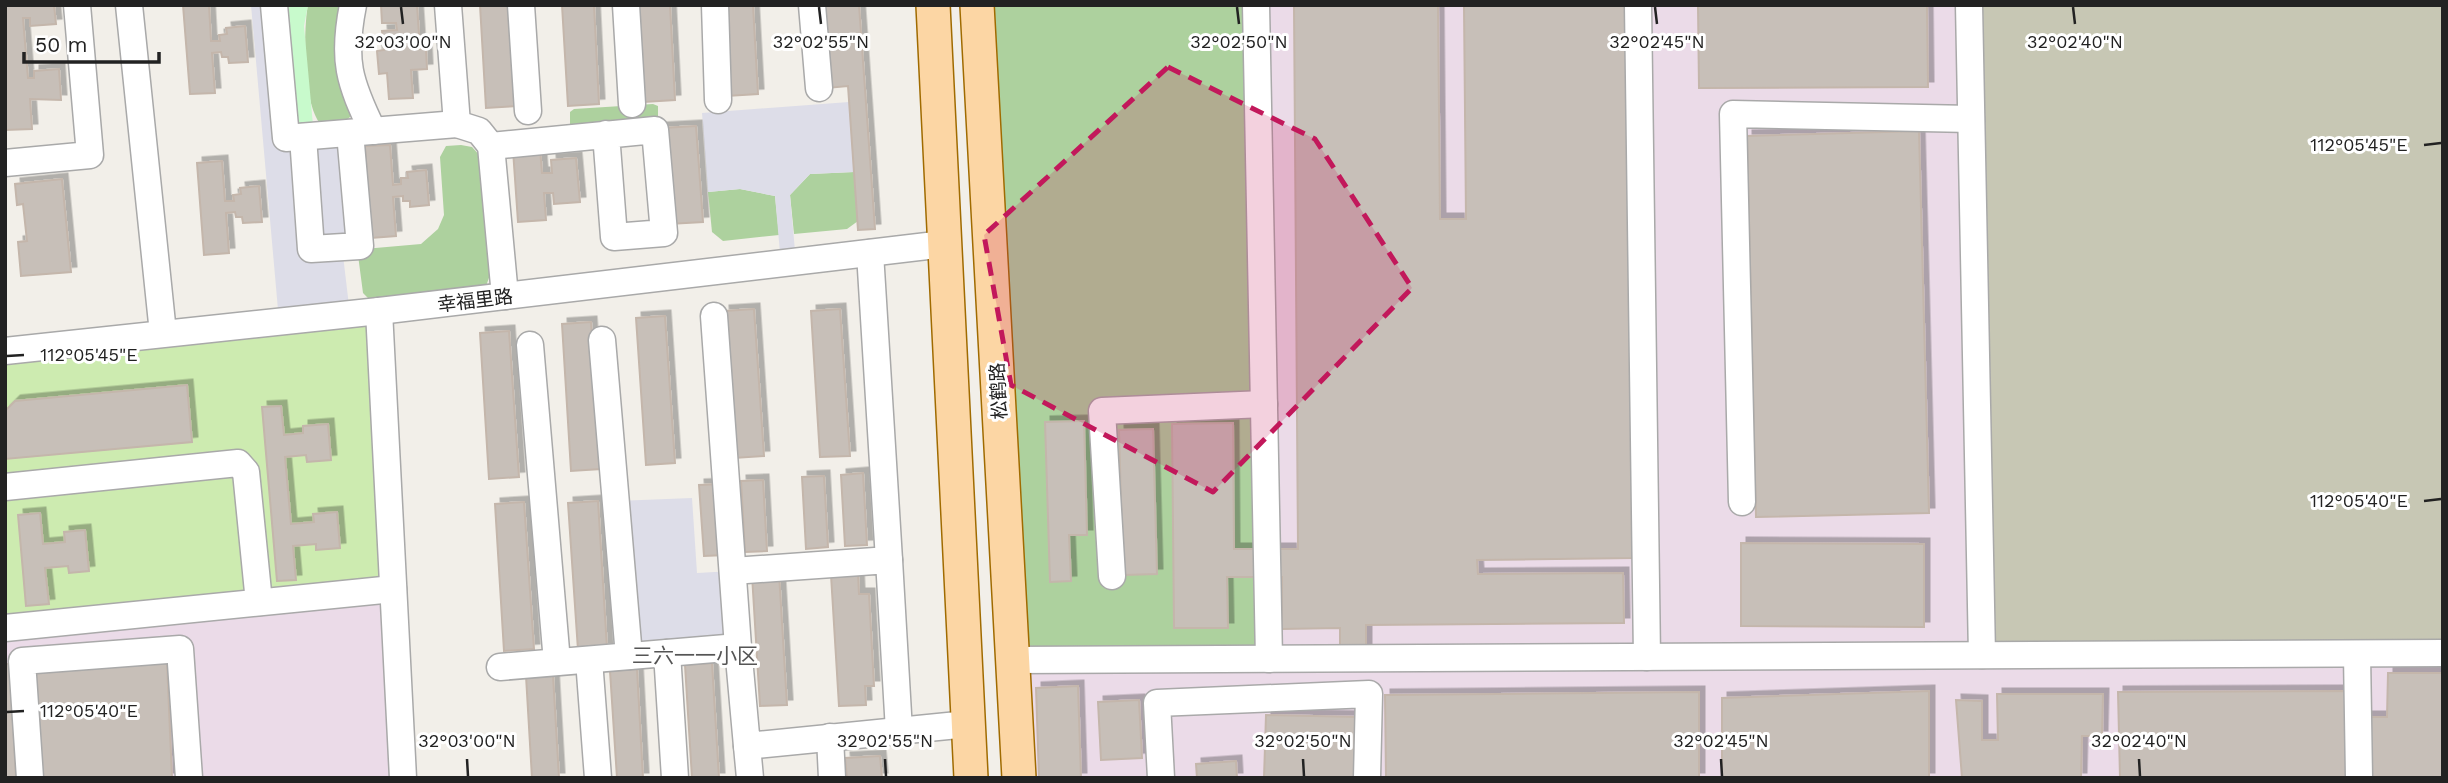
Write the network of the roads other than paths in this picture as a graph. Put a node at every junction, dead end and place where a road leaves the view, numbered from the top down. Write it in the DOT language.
graph roads {
  1 [pos="77,5"];
  2 [pos="129,5"];
  3 [pos="274,5"];
  4 [pos="353,5"];
  5 [pos="448,5"];
  6 [pos="521,5"];
  7 [pos="626,5"];
  8 [pos="715,5"];
  9 [pos="812,5"];
  10 [pos="933,5"];
  11 [pos="976,5"];
  12 [pos="1256,5"];
  13 [pos="1638,5"];
  14 [pos="1969,5"];
  15 [pos="819,88"];
  16 [pos="718,100"];
  17 [pos="632,104"];
  18 [pos="528,111"];
  19 [pos="1971,119"];
  20 [pos="457,124"];
  21 [pos="362,132"];
  22 [pos="606,134"];
  23 [pos="303,137"];
  24 [pos="491,146"];
  25 [pos="5,163"];
  26 [pos="944,244"];
  27 [pos="870,253"];
  28 [pos="505,296"];
  29 [pos="379,312"];
  30 [pos="714,316"];
  31 [pos="163,333"];
  32 [pos="602,340"];
  33 [pos="530,345"];
  34 [pos="5,351"];
  35 [pos="1264,404"];
  36 [pos="5,487"];
  37 [pos="1742,502"];
  38 [pos="889,560"];
  39 [pos="733,571"];
  40 [pos="1112,576"];
  41 [pos="393,589"];
  42 [pos="259,602"];
  43 [pos="5,628"];
  44 [pos="738,647"];
  45 [pos="667,653"];
  46 [pos="2443,653"];
  47 [pos="2357,654"];
  48 [pos="1982,655"];
  49 [pos="629,656"];
  50 [pos="1647,657"];
  51 [pos="1269,659"];
  52 [pos="589,660"];
  53 [pos="1013,660"];
  54 [pos="557,662"];
  55 [pos="499,667"];
  56 [pos="968,724"];
  57 [pos="899,731"];
  58 [pos="830,737"];
  59 [pos="747,746"];
  60 [pos="30,778"];
  61 [pos="189,778"];
  62 [pos="403,778"];
  63 [pos="598,778"];
  64 [pos="675,778"];
  65 [pos="750,778"];
  66 [pos="832,778"];
  67 [pos="971,778"];
  68 [pos="1019,778"];
  69 [pos="1161,778"];
  70 [pos="1367,778"];
  71 [pos="2359,778"];
  1 -- 25 [label="street"];
  2 -- 31 [label="street"];
  3 -- 23 [label="street"];
  4 -- 21 [label="street"];
  5 -- 20 [label="street"];
  6 -- 18 [label="street"];
  7 -- 17 [label="street"];
  8 -- 16 [label="street"];
  9 -- 15 [label="street"];
  10 -- 26 [label="main road"];
  11 -- 53 [label="main road, 松鹤路"];
  12 -- 35 [label="street"];
  13 -- 50 [label="street"];
  14 -- 19 [label="street"];
  19 -- 37 [label="street"];
  19 -- 48 [label="street"];
  20 -- 21 [label="street"];
  20 -- 24 [label="street"];
  21 -- 23 [label="street"];
  21 -- 23 [label="street"];
  22 -- 24 [label="street"];
  24 -- 28 [label="street"];
  26 -- 27 [label="street, 幸福里路"];
  26 -- 56 [label="main road"];
  27 -- 28 [label="street, 幸福里路"];
  27 -- 38 [label="street"];
  28 -- 29 [label="street, 幸福里路"];
  29 -- 31 [label="street, 幸福里路"];
  29 -- 41 [label="street"];
  30 -- 39 [label="street"];
  31 -- 34 [label="street, 幸福里路"];
  32 -- 49 [label="street"];
  33 -- 54 [label="street"];
  35 -- 40 [label="street"];
  35 -- 51 [label="street"];
  36 -- 42 [label="street"];
  38 -- 39 [label="street"];
  38 -- 57 [label="street"];
  39 -- 44 [label="street"];
  41 -- 42 [label="street"];
  41 -- 62 [label="street"];
  42 -- 43 [label="street"];
  44 -- 45 [label="street"];
  44 -- 59 [label="street"];
  45 -- 49 [label="street"];
  45 -- 64 [label="street"];
  46 -- 47 [label="street"];
  47 -- 48 [label="street"];
  47 -- 71 [label="street"];
  48 -- 50 [label="street"];
  49 -- 52 [label="street"];
  50 -- 51 [label="street"];
  51 -- 53 [label="street"];
  52 -- 54 [label="street"];
  52 -- 63 [label="street"];
  53 -- 68 [label="main road, 松鹤路"];
  54 -- 55 [label="street"];
  56 -- 57 [label="street"];
  56 -- 67 [label="main road"];
  57 -- 58 [label="street"];
  58 -- 59 [label="street"];
  58 -- 66 [label="street"];
  59 -- 65 [label="street"];
  60 -- 61 [label="street"];
  69 -- 70 [label="street"];
}
